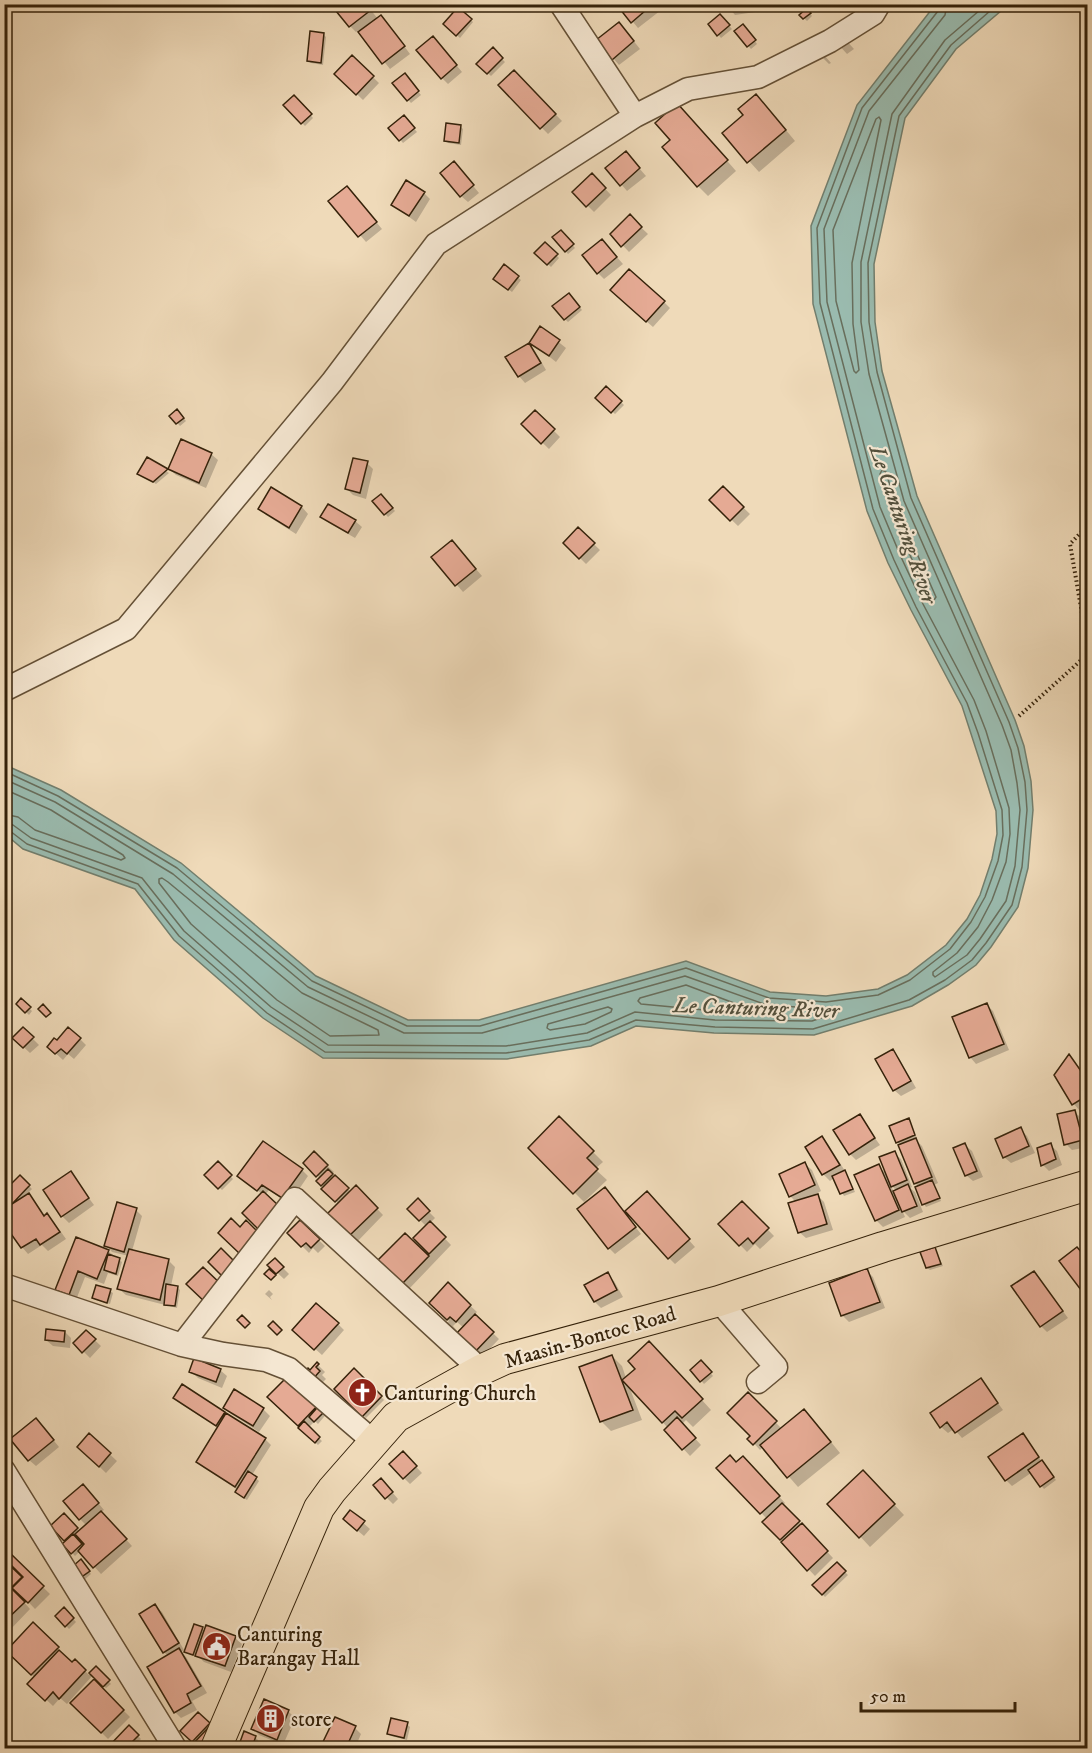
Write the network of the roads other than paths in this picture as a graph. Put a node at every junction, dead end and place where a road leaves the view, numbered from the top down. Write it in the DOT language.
graph roads {
  1 [pos="561,4"];
  2 [pos="879,4"];
  3 [pos="635,116"];
  4 [pos="4,690"];
  5 [pos="1088,1185"];
  6 [pos="4,1285"];
  7 [pos="719,1301"];
  8 [pos="182,1345"];
  9 [pos="481,1370"];
  10 [pos="758,1382"];
  11 [pos="373,1441"];
  12 [pos="4,1471"];
  13 [pos="175,1749"];
  14 [pos="216,1749"];
  1 -- 3 [label="street"];
  2 -- 3 [label="street"];
  3 -- 4 [label="street"];
  5 -- 7 [label="main road, Maasin-Bontoc Road"];
  6 -- 8 [label="street"];
  7 -- 9 [label="main road, Maasin-Bontoc Road"];
  7 -- 10 [label="street"];
  8 -- 9 [label="street"];
  8 -- 11 [label="street"];
  9 -- 11 [label="main road, Maasin-Bontoc Road"];
  11 -- 14 [label="main road, Maasin-Bontoc Road"];
  12 -- 13 [label="street"];
}
